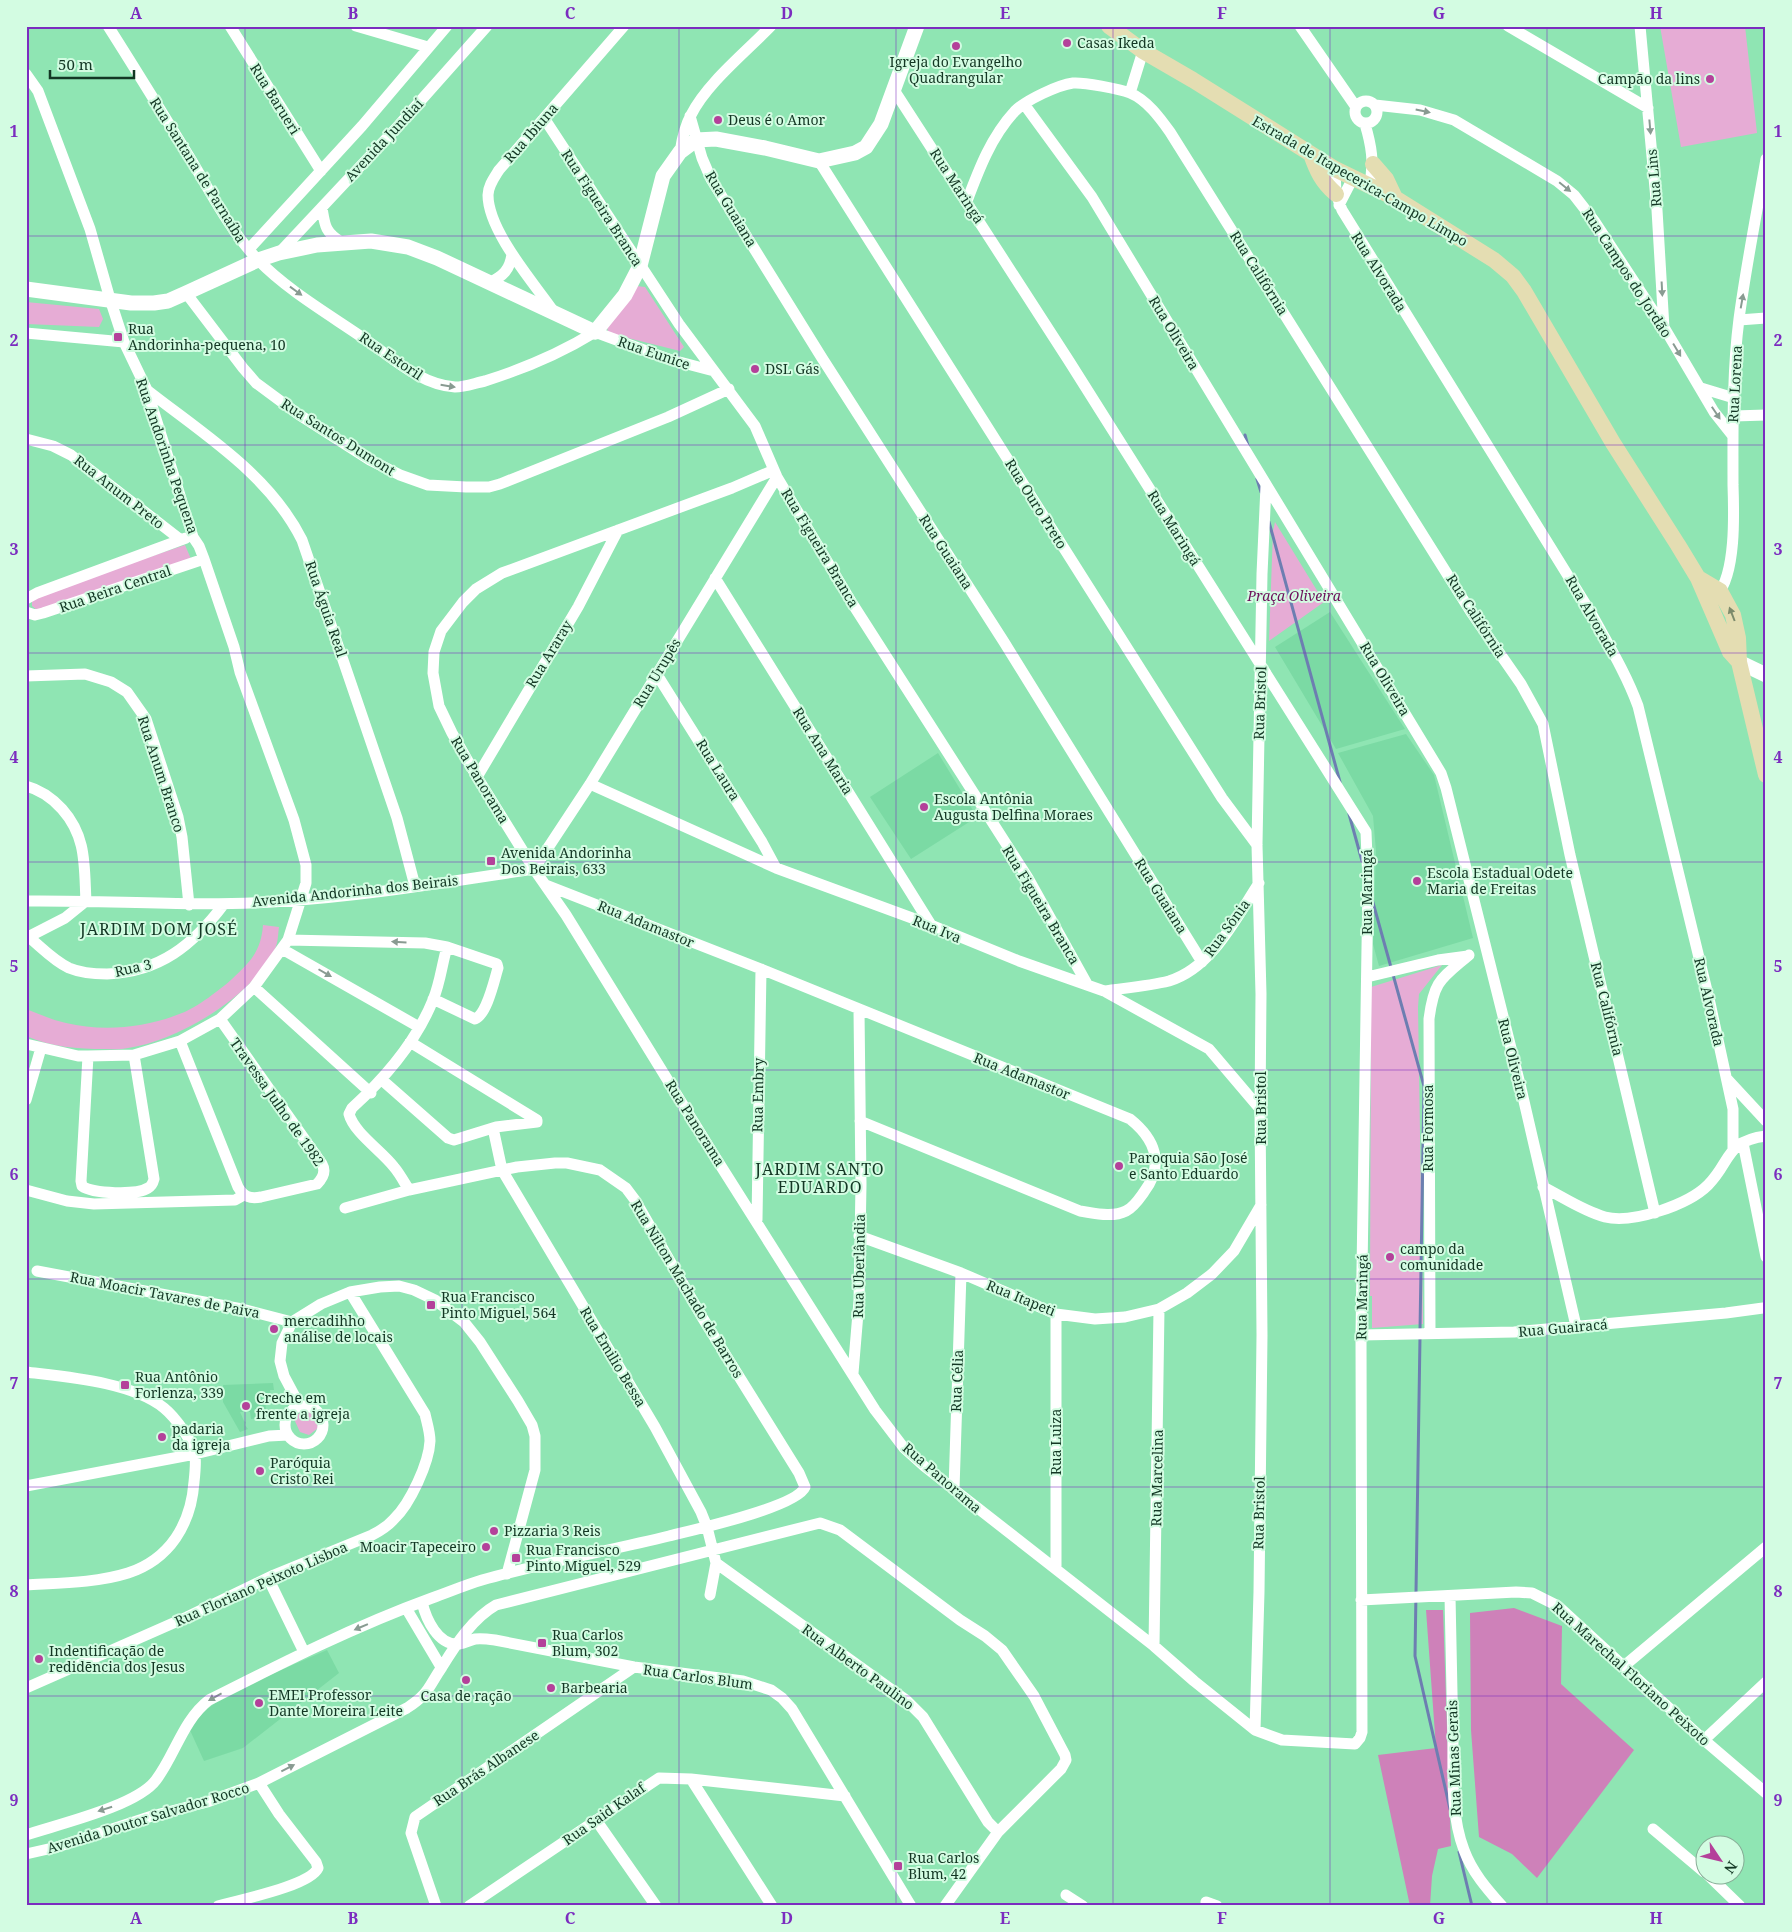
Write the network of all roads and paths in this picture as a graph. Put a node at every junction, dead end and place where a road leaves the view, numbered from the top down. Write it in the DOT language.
graph roads {
  1 [pos="108,26"];
  2 [pos="230,26"];
  3 [pos="356,26"];
  4 [pos="448,26"];
  5 [pos="487,26"];
  6 [pos="624,26"];
  7 [pos="771,26"];
  8 [pos="917,26"];
  9 [pos="1109,26"];
  10 [pos="1300,26"];
  11 [pos="1508,26"];
  12 [pos="1640,26"];
  13 [pos="428,47"];
  14 [pos="1143,51"];
  15 [pos="26,74"];
  16 [pos="894,90"];
  17 [pos="1130,93"];
  18 [pos="1024,104"];
  19 [pos="1375,105"];
  20 [pos="1356,107"];
  21 [pos="1648,108"];
  22 [pos="690,116"];
  23 [pos="544,118"];
  24 [pos="1365,124"];
  25 [pos="696,140"];
  26 [pos="1311,154"];
  27 [pos="677,155"];
  28 [pos="1766,159"];
  29 [pos="820,160"];
  30 [pos="1372,160"];
  31 [pos="1335,168"];
  32 [pos="321,171"];
  33 [pos="1359,181"];
  34 [pos="1395,198"];
  35 [pos="1337,199"];
  36 [pos="967,201"];
  37 [pos="322,208"];
  38 [pos="341,242"];
  39 [pos="279,253"];
  40 [pos="512,254"];
  41 [pos="254,255"];
  42 [pos="640,266"];
  43 [pos="489,284"];
  44 [pos="26,289"];
  45 [pos="186,294"];
  46 [pos="110,299"];
  47 [pos="554,312"];
  48 [pos="1766,318"];
  49 [pos="1738,320"];
  50 [pos="1664,329"];
  51 [pos="595,332"];
  52 [pos="26,333"];
  53 [pos="124,342"];
  54 [pos="714,371"];
  55 [pos="1701,388"];
  56 [pos="729,389"];
  57 [pos="147,390"];
  58 [pos="1734,398"];
  59 [pos="1766,414"];
  60 [pos="1734,416"];
  61 [pos="1733,436"];
  62 [pos="26,439"];
  63 [pos="775,473"];
  64 [pos="1266,486"];
  65 [pos="618,530"];
  66 [pos="193,537"];
  67 [pos="181,540"];
  68 [pos="204,559"];
  69 [pos="715,578"];
  70 [pos="1698,578"];
  71 [pos="1720,591"];
  72 [pos="26,599"];
  73 [pos="1709,604"];
  74 [pos="26,612"];
  75 [pos="1739,662"];
  76 [pos="1261,666"];
  77 [pos="656,673"];
  78 [pos="1766,675"];
  79 [pos="26,676"];
  80 [pos="1766,775"];
  81 [pos="477,777"];
  82 [pos="590,784"];
  83 [pos="26,786"];
  84 [pos="1257,845"];
  85 [pos="776,868"];
  86 [pos="534,869"];
  87 [pos="1259,883"];
  88 [pos="546,884"];
  89 [pos="415,886"];
  90 [pos="302,900"];
  91 [pos="86,901"];
  92 [pos="26,902"];
  93 [pos="224,904"];
  94 [pos="189,905"];
  95 [pos="930,925"];
  96 [pos="28,938"];
  97 [pos="286,945"];
  98 [pos="447,947"];
  99 [pos="1487,953"];
  100 [pos="1469,955"];
  101 [pos="1202,962"];
  102 [pos="761,969"];
  103 [pos="1367,977"];
  104 [pos="1088,984"];
  105 [pos="254,988"];
  106 [pos="1104,991"];
  107 [pos="433,999"];
  108 [pos="859,1010"];
  109 [pos="220,1019"];
  110 [pos="419,1027"];
  111 [pos="180,1041"];
  112 [pos="410,1042"];
  113 [pos="26,1044"];
  114 [pos="41,1048"];
  115 [pos="134,1055"];
  116 [pos="88,1056"];
  117 [pos="1726,1078"];
  118 [pos="382,1080"];
  119 [pos="371,1093"];
  120 [pos="26,1100"];
  121 [pos="1260,1109"];
  122 [pos="860,1121"];
  123 [pos="1766,1121"];
  124 [pos="493,1128"];
  125 [pos="1766,1136"];
  126 [pos="1738,1146"];
  127 [pos="502,1170"];
  128 [pos="82,1186"];
  129 [pos="1543,1187"];
  130 [pos="26,1190"];
  131 [pos="409,1190"];
  132 [pos="244,1195"];
  133 [pos="67,1201"];
  134 [pos="1262,1202"];
  135 [pos="345,1208"];
  136 [pos="1655,1213"];
  137 [pos="757,1220"];
  138 [pos="859,1236"];
  139 [pos="1766,1256"];
  140 [pos="37,1271"];
  141 [pos="961,1273"];
  142 [pos="350,1292"];
  143 [pos="1763,1308"];
  144 [pos="1159,1309"];
  145 [pos="1056,1314"];
  146 [pos="292,1322"];
  147 [pos="1576,1326"];
  148 [pos="1430,1333"];
  149 [pos="1361,1334"];
  150 [pos="26,1372"];
  151 [pos="853,1373"];
  152 [pos="300,1406"];
  153 [pos="288,1435"];
  154 [pos="195,1454"];
  155 [pos="26,1486"];
  156 [pos="805,1487"];
  157 [pos="954,1489"];
  158 [pos="707,1527"];
  159 [pos="1766,1547"];
  160 [pos="713,1549"];
  161 [pos="716,1563"];
  162 [pos="1056,1569"];
  163 [pos="507,1574"];
  164 [pos="268,1578"];
  165 [pos="26,1585"];
  166 [pos="710,1595"];
  167 [pos="1450,1596"];
  168 [pos="1361,1600"];
  169 [pos="422,1602"];
  170 [pos="406,1608"];
  171 [pos="459,1644"];
  172 [pos="1154,1646"];
  173 [pos="304,1652"];
  174 [pos="1624,1666"];
  175 [pos="441,1667"];
  176 [pos="634,1667"];
  177 [pos="1766,1682"];
  178 [pos="26,1688"];
  179 [pos="1255,1730"];
  180 [pos="1704,1740"];
  181 [pos="1358,1741"];
  182 [pos="691,1779"];
  183 [pos="259,1783"];
  184 [pos="1766,1793"];
  185 [pos="845,1796"];
  186 [pos="596,1820"];
  187 [pos="1653,1829"];
  188 [pos="998,1832"];
  189 [pos="26,1835"];
  190 [pos="26,1854"];
  191 [pos="1694,1864"];
  192 [pos="1717,1884"];
  193 [pos="1066,1895"];
  194 [pos="218,1906"];
  195 [pos="436,1906"];
  196 [pos="469,1906"];
  197 [pos="656,1906"];
  198 [pos="772,1906"];
  199 [pos="912,1906"];
  200 [pos="945,1906"];
  201 [pos="1084,1906"];
  202 [pos="1502,1906"];
  203 [pos="1740,1906"];
  1 -- 41 [label="street, Rua Santana de Parnaíba"];
  2 -- 32 [label="street, Rua Barueri"];
  3 -- 13 [label="street"];
  4 -- 13 [label="street, Avenida Jundiaí"];
  5 -- 37 [label="street, Avenida Jundiaí"];
  6 -- 23 [label="street, Rua Ibiuna"];
  7 -- 22 [label="street"];
  8 -- 16 [label="street"];
  9 -- 14 [label="main road, Estrada de Itapecerica-Campo Limpo"];
  10 -- 20 [label="street"];
  11 -- 21 [label="street"];
  12 -- 21 [label="street, Rua Lins"];
  13 -- 32 [label="street, Avenida Jundiaí"];
  14 -- 17 [label="street"];
  14 -- 26 [label="main road, Estrada de Itapecerica-Campo Limpo"];
  15 -- 46 [label="street, Rua Andorinha Pequena"];
  16 -- 29 [label="street"];
  16 -- 36 [label="street, Rua Maringá"];
  17 -- 18 [label="street"];
  17 -- 136 [label="street, Rua Califórnia"];
  18 -- 36 [label="street"];
  18 -- 64 [label="street, Rua Oliveira"];
  19 -- 20 [label="street"];
  19 -- 24 [label="street"];
  19 -- 50 [label="street, Rua Campos do Jordão, one-way"];
  20 -- 24 [label="street"];
  21 -- 50 [label="street, Rua Lins, one-way"];
  22 -- 25 [label="street, Rua Guaiana"];
  22 -- 27 [label="street"];
  23 -- 40 [label="street, Rua Ibiuna"];
  23 -- 42 [label="street, Rua Figueira Branca"];
  24 -- 30 [label="street"];
  25 -- 27 [label="street"];
  25 -- 29 [label="street"];
  25 -- 101 [label="street, Rua Guaiana"];
  26 -- 31 [label="main road, Estrada de Itapecerica-Campo Limpo"];
  26 -- 35 [label="main road"];
  27 -- 42 [label="street"];
  49 -- 28 [label="street, Rua Lorena, one-way"];
  29 -- 84 [label="street, Rua Ouro Preto"];
  30 -- 33 [label="street"];
  30 -- 34 [label="main road"];
  31 -- 33 [label="main road, Estrada de Itapecerica-Campo Limpo"];
  31 -- 35 [label="street, Rua Alvorada"];
  32 -- 41 [label="street, Avenida Jundiaí"];
  33 -- 34 [label="main road, Estrada de Itapecerica-Campo Limpo"];
  33 -- 35 [label="street"];
  34 -- 70 [label="main road, Estrada de Itapecerica-Campo Limpo"];
  35 -- 117 [label="street, Rua Alvorada"];
  36 -- 76 [label="street, Rua Maringá"];
  37 -- 38 [label="street"];
  37 -- 39 [label="street, Avenida Jundiaí"];
  38 -- 39 [label="street"];
  38 -- 43 [label="street"];
  39 -- 41 [label="street"];
  40 -- 43 [label="street"];
  40 -- 47 [label="street, Rua Ibiuna"];
  41 -- 45 [label="street"];
  41 -- 51 [label="street, Rua Estoril, one-way"];
  42 -- 51 [label="street"];
  42 -- 54 [label="street, Rua Figueira Branca"];
  43 -- 47 [label="street"];
  44 -- 46 [label="street"];
  45 -- 46 [label="street"];
  45 -- 56 [label="street, Rua Santos Dumont"];
  46 -- 53 [label="street, Rua Andorinha Pequena"];
  47 -- 51 [label="street"];
  48 -- 49 [label="street"];
  49 -- 58 [label="street, Rua Lorena"];
  50 -- 55 [label="street, Rua Campos do Jordão, one-way"];
  51 -- 54 [label="street, Rua Eunice"];
  52 -- 53 [label="street"];
  53 -- 57 [label="street, Rua Andorinha Pequena"];
  54 -- 56 [label="street, Rua Figueira Branca"];
  55 -- 58 [label="street"];
  55 -- 61 [label="street, Rua Campos do Jordão, one-way"];
  56 -- 63 [label="street, Rua Figueira Branca"];
  57 -- 66 [label="street, Rua Andorinha Pequena"];
  57 -- 89 [label="street, Rua Águia Real"];
  58 -- 60 [label="street, Rua Lorena"];
  59 -- 60 [label="street"];
  60 -- 61 [label="street, Rua Lorena"];
  61 -- 71 [label="street, Rua Lorena"];
  62 -- 67 [label="street, Rua Anum Preto"];
  63 -- 65 [label="street, Rua Panorama"];
  63 -- 69 [label="street, Rua Urupês"];
  63 -- 104 [label="street, Rua Figueira Branca"];
  64 -- 76 [label="street, Rua Bristol"];
  64 -- 99 [label="street, Rua Oliveira"];
  65 -- 81 [label="street, Rua Araray"];
  65 -- 81 [label="street, Rua Panorama"];
  66 -- 67 [label="street, Rua Beira Central"];
  66 -- 68 [label="street, Rua Andorinha Pequena"];
  67 -- 72 [label="street, Rua Beira Central"];
  68 -- 74 [label="street, Rua Beira Central"];
  68 -- 90 [label="street, Rua Andorinha Pequena"];
  69 -- 77 [label="street, Rua Urupês"];
  69 -- 95 [label="street, Rua Ana Maria"];
  70 -- 71 [label="main road, Estrada de Itapecerica-Campo Limpo"];
  70 -- 73 [label="main road, Estrada de Itapecerica-Campo Limpo"];
  71 -- 73 [label="street, Rua Lorena"];
  75 -- 71 [label="main road, Estrada de Itapecerica-Campo Limpo, one-way"];
  73 -- 75 [label="main road, Estrada de Itapecerica-Campo Limpo"];
  75 -- 78 [label="street"];
  75 -- 80 [label="main road, Estrada de Itapecerica-Campo Limpo"];
  76 -- 84 [label="street, Rua Bristol"];
  76 -- 103 [label="street, Rua Maringá"];
  77 -- 82 [label="street, Rua Urupês"];
  77 -- 85 [label="street, Rua Laura"];
  79 -- 94 [label="street, Rua Anum Branco"];
  81 -- 86 [label="street, Rua Panorama"];
  82 -- 85 [label="street, Rua Iva"];
  82 -- 86 [label="street, Rua Urupês"];
  83 -- 91 [label="street"];
  84 -- 87 [label="street, Rua Bristol"];
  85 -- 95 [label="street, Rua Iva"];
  86 -- 88 [label="street, Rua Panorama"];
  86 -- 89 [label="street, Avenida Andorinha dos Beirais"];
  87 -- 101 [label="street, Rua Sônia"];
  87 -- 121 [label="street, Rua Bristol"];
  88 -- 102 [label="street, Rua Adamastor"];
  88 -- 137 [label="street, Rua Panorama"];
  89 -- 90 [label="street, Avenida Andorinha dos Beirais"];
  90 -- 93 [label="street, Avenida Andorinha dos Beirais"];
  90 -- 97 [label="street, Rua Andorinha Pequena"];
  91 -- 92 [label="street, Avenida Andorinha dos Beirais"];
  91 -- 94 [label="street, Avenida Andorinha dos Beirais"];
  91 -- 96 [label="street"];
  93 -- 94 [label="street, Avenida Andorinha dos Beirais"];
  93 -- 96 [label="street, Rua 3"];
  95 -- 104 [label="street, Rua Iva"];
  98 -- 97 [label="street, one-way"];
  97 -- 105 [label="street, Rua Andorinha Pequena"];
  97 -- 110 [label="street, one-way"];
  98 -- 107 [label="street"];
  98 -- 107 [label="street"];
  99 -- 100 [label="street"];
  99 -- 129 [label="street, Rua Oliveira"];
  100 -- 103 [label="street"];
  100 -- 148 [label="street, Rua Formosa"];
  101 -- 106 [label="street, Rua Sônia"];
  102 -- 108 [label="street, Rua Adamastor"];
  102 -- 137 [label="street, Rua Embry"];
  103 -- 149 [label="street, Rua Maringá"];
  104 -- 106 [label="street, Rua Iva"];
  105 -- 109 [label="street, Rua Andorinha Pequena"];
  105 -- 119 [label="street"];
  106 -- 121 [label="street, Rua Iva"];
  107 -- 110 [label="street"];
  108 -- 122 [label="street, Rua Uberlândia"];
  108 -- 122 [label="street, Rua Adamastor"];
  109 -- 111 [label="street, Rua Andorinha Pequena"];
  109 -- 132 [label="street, Travessa Julho de 1982"];
  110 -- 112 [label="street"];
  111 -- 115 [label="street, Rua Andorinha Pequena"];
  111 -- 132 [label="street"];
  112 -- 118 [label="street"];
  112 -- 124 [label="street"];
  113 -- 114 [label="street, Rua Andorinha Pequena"];
  114 -- 116 [label="street, Rua Andorinha Pequena"];
  114 -- 120 [label="street"];
  115 -- 116 [label="street, Rua Andorinha Pequena"];
  115 -- 128 [label="street"];
  116 -- 128 [label="street"];
  117 -- 123 [label="street, Rua Alvorada"];
  117 -- 126 [label="street, Rua Alvorada"];
  118 -- 119 [label="street"];
  118 -- 124 [label="street"];
  119 -- 131 [label="street"];
  121 -- 134 [label="street, Rua Bristol"];
  122 -- 138 [label="street, Rua Uberlândia"];
  124 -- 127 [label="street, Rua Emilio Bessa"];
  125 -- 126 [label="street"];
  126 -- 136 [label="street"];
  126 -- 139 [label="street, Rua Alvorada"];
  127 -- 131 [label="street, Rua Nilton Machado de Barros"];
  127 -- 156 [label="street, Rua Nilton Machado de Barros"];
  127 -- 158 [label="street, Rua Emilio Bessa"];
  128 -- 133 [label="street"];
  129 -- 136 [label="street"];
  129 -- 147 [label="street, Rua Oliveira"];
  130 -- 133 [label="street"];
  131 -- 135 [label="street, Rua Nilton Machado de Barros"];
  132 -- 133 [label="street"];
  134 -- 144 [label="street, Rua Itapeti"];
  134 -- 179 [label="street, Rua Bristol"];
  137 -- 151 [label="street, Rua Panorama"];
  138 -- 141 [label="street, Rua Itapeti"];
  138 -- 151 [label="street, Rua Uberlândia"];
  140 -- 146 [label="street, Rua Moacir Tavares de Paiva"];
  141 -- 145 [label="street, Rua Itapeti"];
  141 -- 157 [label="street, Rua Célia"];
  142 -- 146 [label="street"];
  142 -- 163 [label="street"];
  142 -- 164 [label="street, Rua Floriano Peixoto Lisboa"];
  143 -- 147 [label="street, Rua Guairacá"];
  144 -- 145 [label="street, Rua Itapeti"];
  144 -- 172 [label="street, Rua Marcelina"];
  145 -- 162 [label="street, Rua Luiza"];
  146 -- 152 [label="street"];
  147 -- 148 [label="street, Rua Guairacá"];
  148 -- 149 [label="street, Rua Guairacá"];
  149 -- 168 [label="street, Rua Maringá"];
  150 -- 154 [label="street"];
  151 -- 157 [label="street, Rua Panorama"];
  152 -- 153 [label="street"];
  152 -- 153 [label="street"];
  153 -- 154 [label="street"];
  154 -- 155 [label="street"];
  154 -- 165 [label="street"];
  156 -- 158 [label="street, Avenida Doutor Salvador Rocco"];
  157 -- 162 [label="street, Rua Panorama"];
  158 -- 160 [label="street, Rua Emilio Bessa"];
  158 -- 163 [label="street, Avenida Doutor Salvador Rocco"];
  159 -- 174 [label="street"];
  160 -- 161 [label="street"];
  160 -- 171 [label="street, Avenida Doutor Salvador Rocco"];
  160 -- 188 [label="street, Avenida Doutor Salvador Rocco"];
  161 -- 166 [label="street"];
  161 -- 188 [label="street, Rua Alberto Paulino"];
  162 -- 172 [label="street, Rua Panorama"];
  163 -- 169 [label="street, Avenida Doutor Salvador Rocco"];
  164 -- 173 [label="street"];
  164 -- 178 [label="street, Rua Floriano Peixoto Lisboa"];
  167 -- 168 [label="street, Rua Marechal Floriano Peixoto"];
  167 -- 174 [label="street, Rua Marechal Floriano Peixoto"];
  167 -- 202 [label="street, Rua Minas Gerais"];
  168 -- 181 [label="street, Rua Maringá"];
  169 -- 170 [label="street, Avenida Doutor Salvador Rocco"];
  169 -- 171 [label="street"];
  170 -- 173 [label="street, Avenida Doutor Salvador Rocco, one-way"];
  170 -- 175 [label="street"];
  171 -- 175 [label="street, Avenida Doutor Salvador Rocco"];
  171 -- 176 [label="street, Rua Carlos Blum"];
  172 -- 179 [label="street, Rua Panorama"];
  173 -- 189 [label="street, Avenida Doutor Salvador Rocco, one-way"];
  174 -- 180 [label="street, Rua Marechal Floriano Peixoto"];
  183 -- 175 [label="street, Avenida Doutor Salvador Rocco, one-way"];
  176 -- 185 [label="street, Rua Carlos Blum"];
  176 -- 195 [label="street, Rua Brás Albanese"];
  177 -- 180 [label="street"];
  179 -- 181 [label="street, Rua Panorama"];
  180 -- 184 [label="street, Rua Marechal Floriano Peixoto"];
  182 -- 185 [label="street, Rua Said Kalaf"];
  182 -- 186 [label="street, Rua Said Kalaf"];
  182 -- 198 [label="street"];
  183 -- 190 [label="street, Avenida Doutor Salvador Rocco"];
  183 -- 194 [label="street"];
  185 -- 199 [label="street, Rua Carlos Blum"];
  186 -- 196 [label="street, Rua Said Kalaf"];
  186 -- 197 [label="street"];
  187 -- 191 [label="street"];
  188 -- 200 [label="street"];
  192 -- 203 [label="street"];
  193 -- 201 [label="street"];
}
